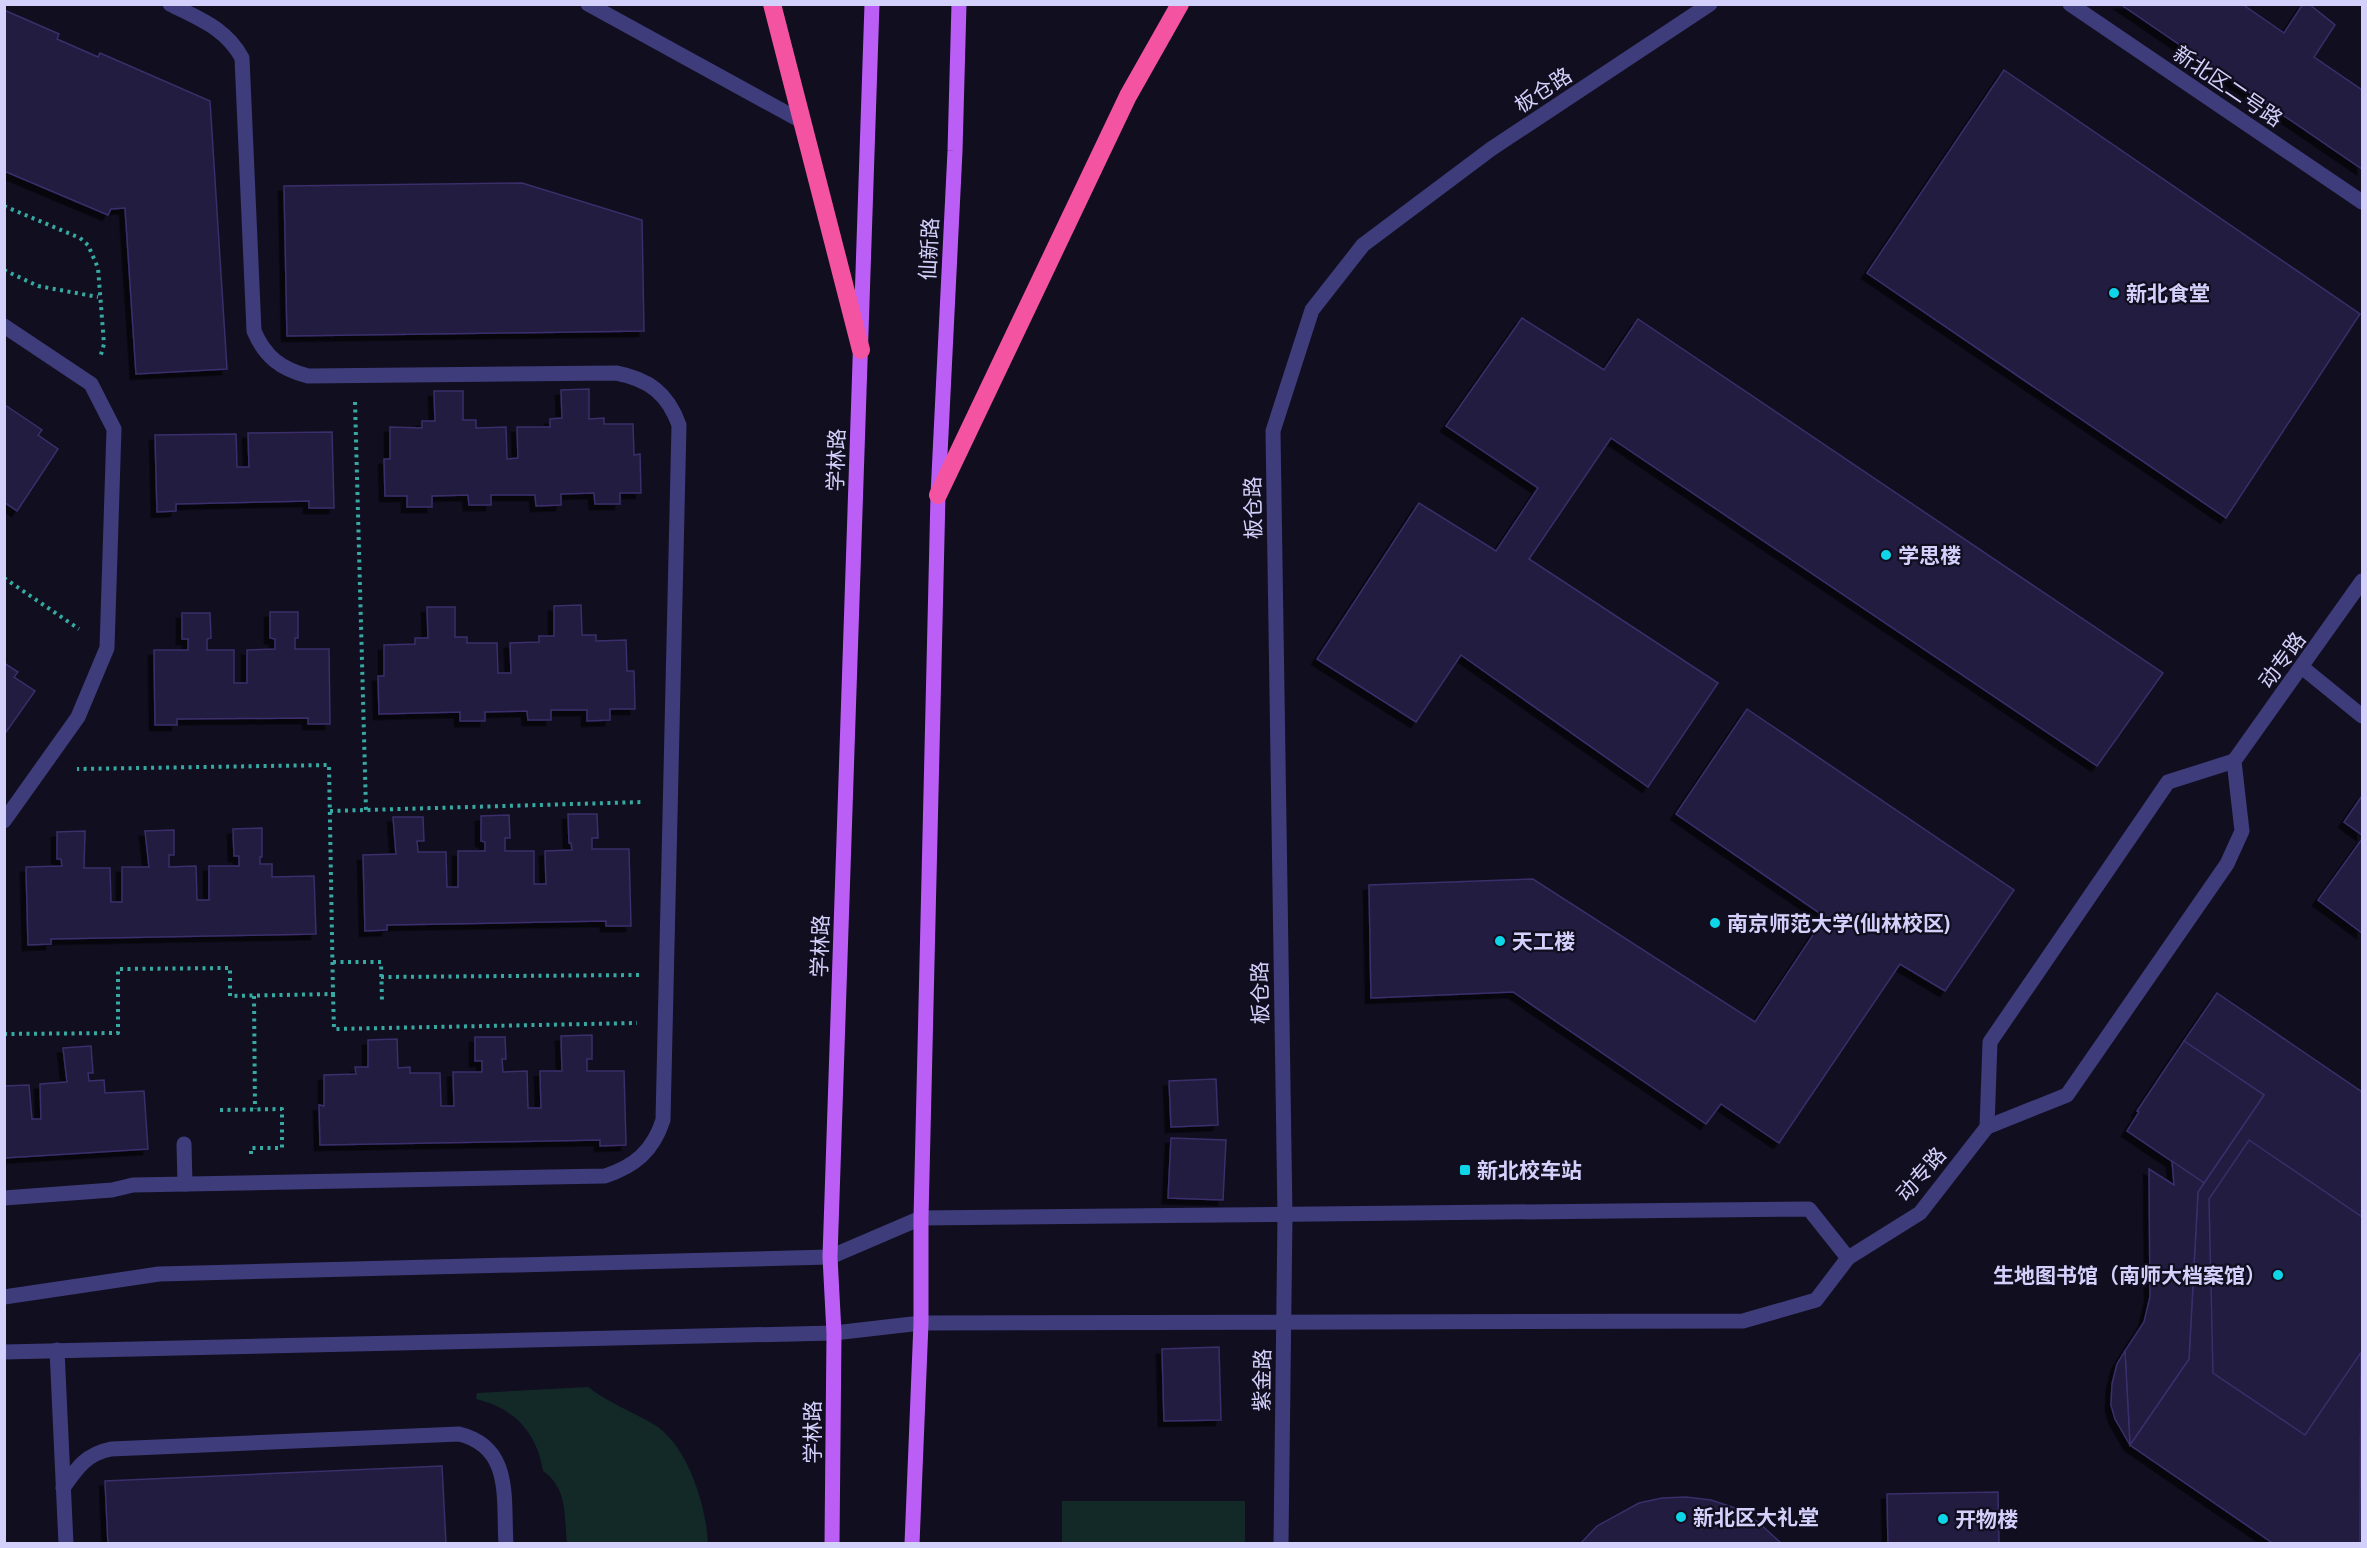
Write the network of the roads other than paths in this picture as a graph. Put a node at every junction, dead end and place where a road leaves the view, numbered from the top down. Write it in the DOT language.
graph roads {
  1 [pos="170,4"];
  2 [pos="588,4"];
  3 [pos="772,4"];
  4 [pos="872,4"];
  5 [pos="959,4"];
  6 [pos="1180,4"];
  7 [pos="1710,4"];
  8 [pos="2070,4"];
  9 [pos="803,122"];
  10 [pos="2362,202"];
  11 [pos="4,326"];
  12 [pos="861,350"];
  13 [pos="938,495"];
  14 [pos="2362,581"];
  15 [pos="2303,668"];
  16 [pos="2362,716"];
  17 [pos="2234,761"];
  18 [pos="4,822"];
  19 [pos="1988,1127"];
  20 [pos="184,1144"];
  21 [pos="185,1184"];
  22 [pos="4,1198"];
  23 [pos="1285,1216"];
  24 [pos="921,1218"];
  25 [pos="830,1257"];
  26 [pos="1848,1258"];
  27 [pos="4,1297"];
  28 [pos="1284,1322"];
  29 [pos="921,1323"];
  30 [pos="834,1333"];
  31 [pos="57,1350"];
  32 [pos="4,1352"];
  33 [pos="63,1488"];
  34 [pos="66,1544"];
  35 [pos="506,1544"];
  36 [pos="832,1544"];
  37 [pos="912,1544"];
  38 [pos="1281,1544"];
  1 -- 21 [label="street"];
  2 -- 9 [label="street"];
  3 -- 9 [label="highway"];
  4 -- 12 [label="main road"];
  5 -- 13 [label="main road, 仙新路"];
  6 -- 13 [label="highway"];
  7 -- 23 [label="street, 板仓路"];
  8 -- 10 [label="street, 新北区二号路"];
  9 -- 12 [label="highway"];
  11 -- 18 [label="street"];
  12 -- 25 [label="main road, 学林路"];
  13 -- 24 [label="main road"];
  14 -- 15 [label="street, 动专路"];
  15 -- 16 [label="street"];
  15 -- 17 [label="street, 动专路"];
  17 -- 19 [label="street"];
  17 -- 19 [label="street"];
  19 -- 26 [label="street, 动专路"];
  20 -- 21 [label="street"];
  21 -- 22 [label="street"];
  23 -- 24 [label="street"];
  23 -- 26 [label="street"];
  23 -- 28 [label="street, 紫金路"];
  24 -- 25 [label="street"];
  24 -- 29 [label="main road"];
  25 -- 27 [label="street"];
  25 -- 30 [label="main road, 学林路"];
  26 -- 28 [label="street"];
  28 -- 29 [label="street"];
  28 -- 38 [label="street, 紫金路"];
  29 -- 30 [label="street"];
  29 -- 37 [label="main road"];
  30 -- 31 [label="street"];
  30 -- 36 [label="main road, 学林路"];
  31 -- 32 [label="street"];
  31 -- 33 [label="street"];
  33 -- 34 [label="street"];
  33 -- 35 [label="street"];
}
